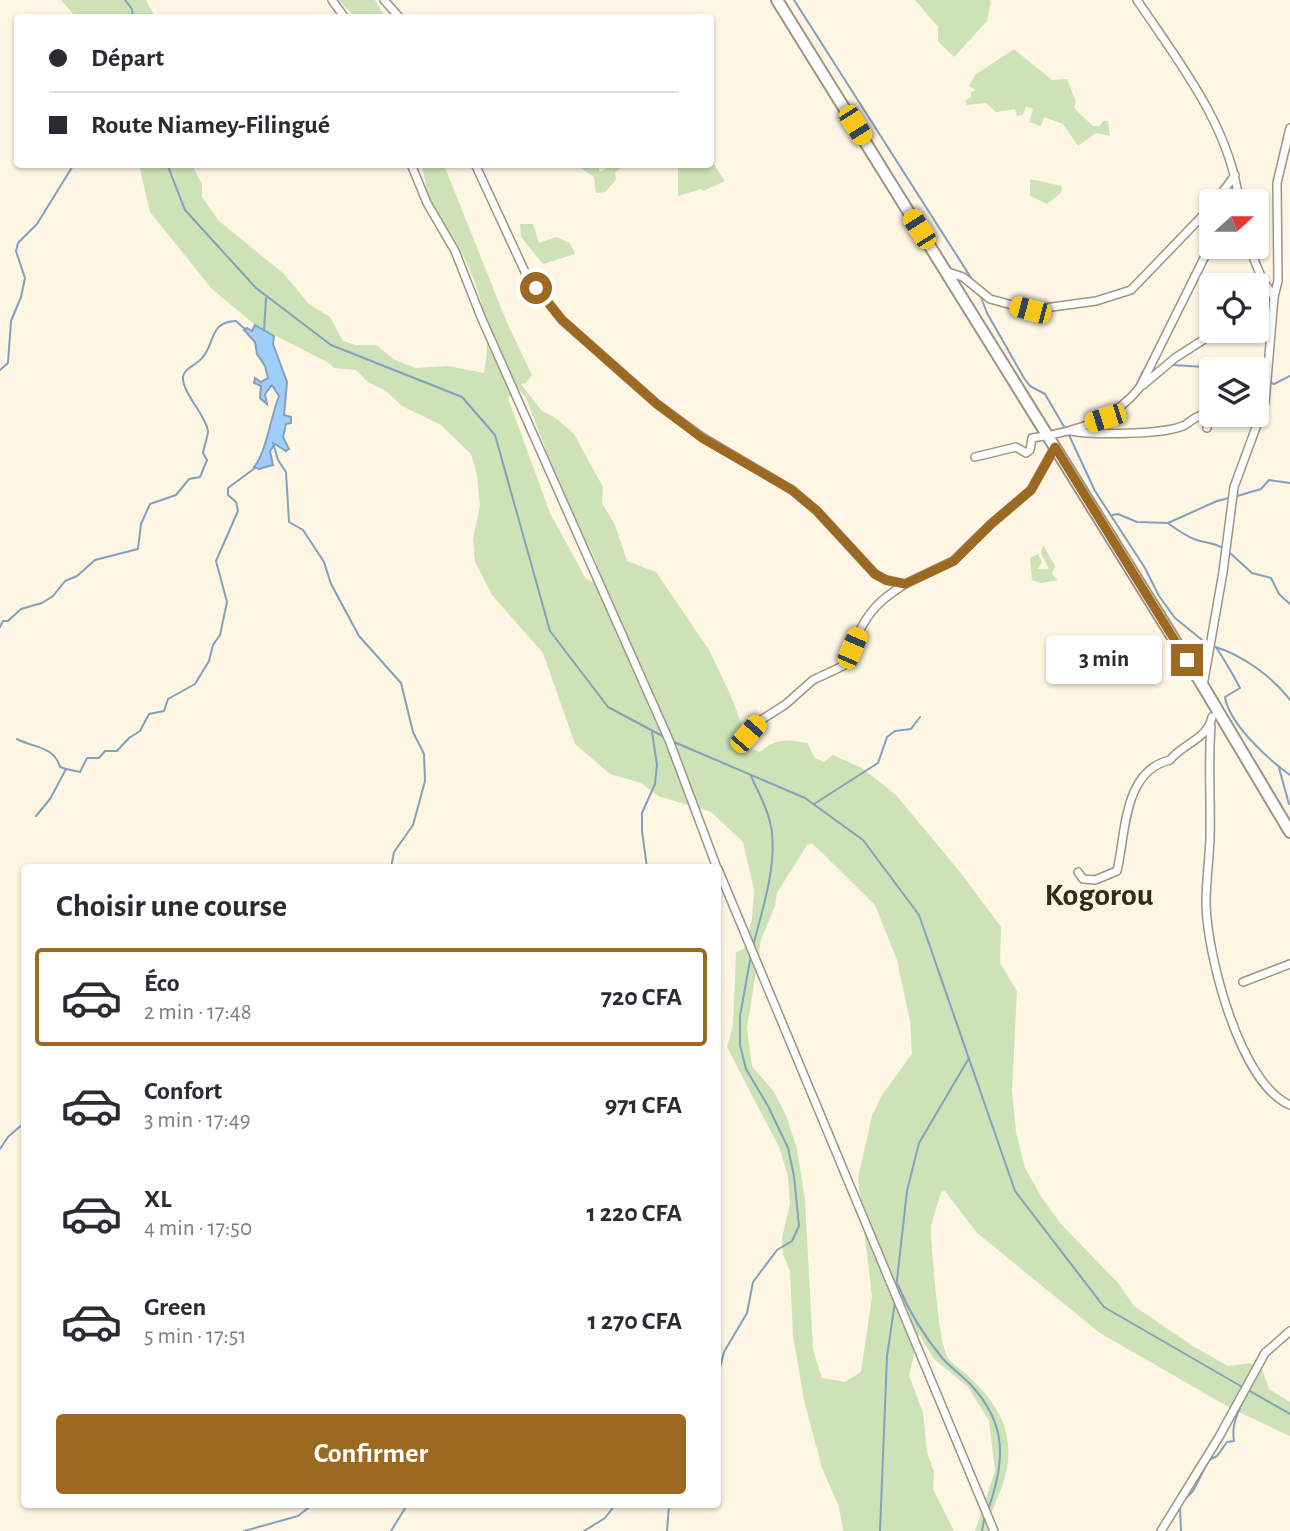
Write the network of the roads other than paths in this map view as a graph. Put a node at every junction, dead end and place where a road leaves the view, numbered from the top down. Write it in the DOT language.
graph roads {
  1 [pos="384,0"];
  2 [pos="777,0"];
  3 [pos="1137,0"];
  4 [pos="396,14"];
  5 [pos="1290,128"];
  6 [pos="413,168"];
  7 [pos="477,168"];
  8 [pos="1236,174"];
  9 [pos="1237,184"];
  10 [pos="1225,189"];
  11 [pos="1235,189"];
  12 [pos="1238,189"];
  13 [pos="1199,219"];
  14 [pos="1204,259"];
  15 [pos="1254,259"];
  16 [pos="945,271"];
  17 [pos="1274,297"];
  18 [pos="1199,343"];
  19 [pos="1140,387"];
  20 [pos="1208,428"];
  21 [pos="1066,430"];
  22 [pos="1048,436"];
  23 [pos="1055,447"];
  24 [pos="975,457"];
  25 [pos="905,584"];
  26 [pos="1203,686"];
  27 [pos="1212,718"];
  28 [pos="1211,726"];
  29 [pos="748,734"];
  30 [pos="1290,832"];
  31 [pos="715,864"];
  32 [pos="1078,872"];
  33 [pos="721,879"];
  34 [pos="1290,964"];
  35 [pos="1244,982"];
  36 [pos="1290,1105"];
  37 [pos="1290,1331"];
  38 [pos="994,1531"];
  39 [pos="1161,1531"];
  1 -- 4 [label="street"];
  2 -- 16 [label="main road"];
  3 -- 8 [label="street"];
  5 -- 17 [label="street"];
  6 -- 31 [label="street"];
  7 -- 25 [label="street"];
  8 -- 9 [label="street"];
  8 -- 10 [label="street"];
  9 -- 11 [label="street"];
  9 -- 12 [label="street"];
  13 -- 16 [label="street"];
  14 -- 19 [label="street"];
  15 -- 17 [label="street"];
  16 -- 22 [label="main road"];
  17 -- 26 [label="street"];
  18 -- 19 [label="street"];
  19 -- 21 [label="street"];
  20 -- 21 [label="street"];
  21 -- 22 [label="street"];
  22 -- 23 [label="main road"];
  22 -- 24 [label="street"];
  23 -- 25 [label="street"];
  23 -- 26 [label="main road"];
  25 -- 29 [label="street"];
  26 -- 30 [label="main road"];
  27 -- 28 [label="street"];
  28 -- 32 [label="street"];
  28 -- 36 [label="street"];
  33 -- 38 [label="street"];
  34 -- 35 [label="street"];
  37 -- 39 [label="street"];
}
